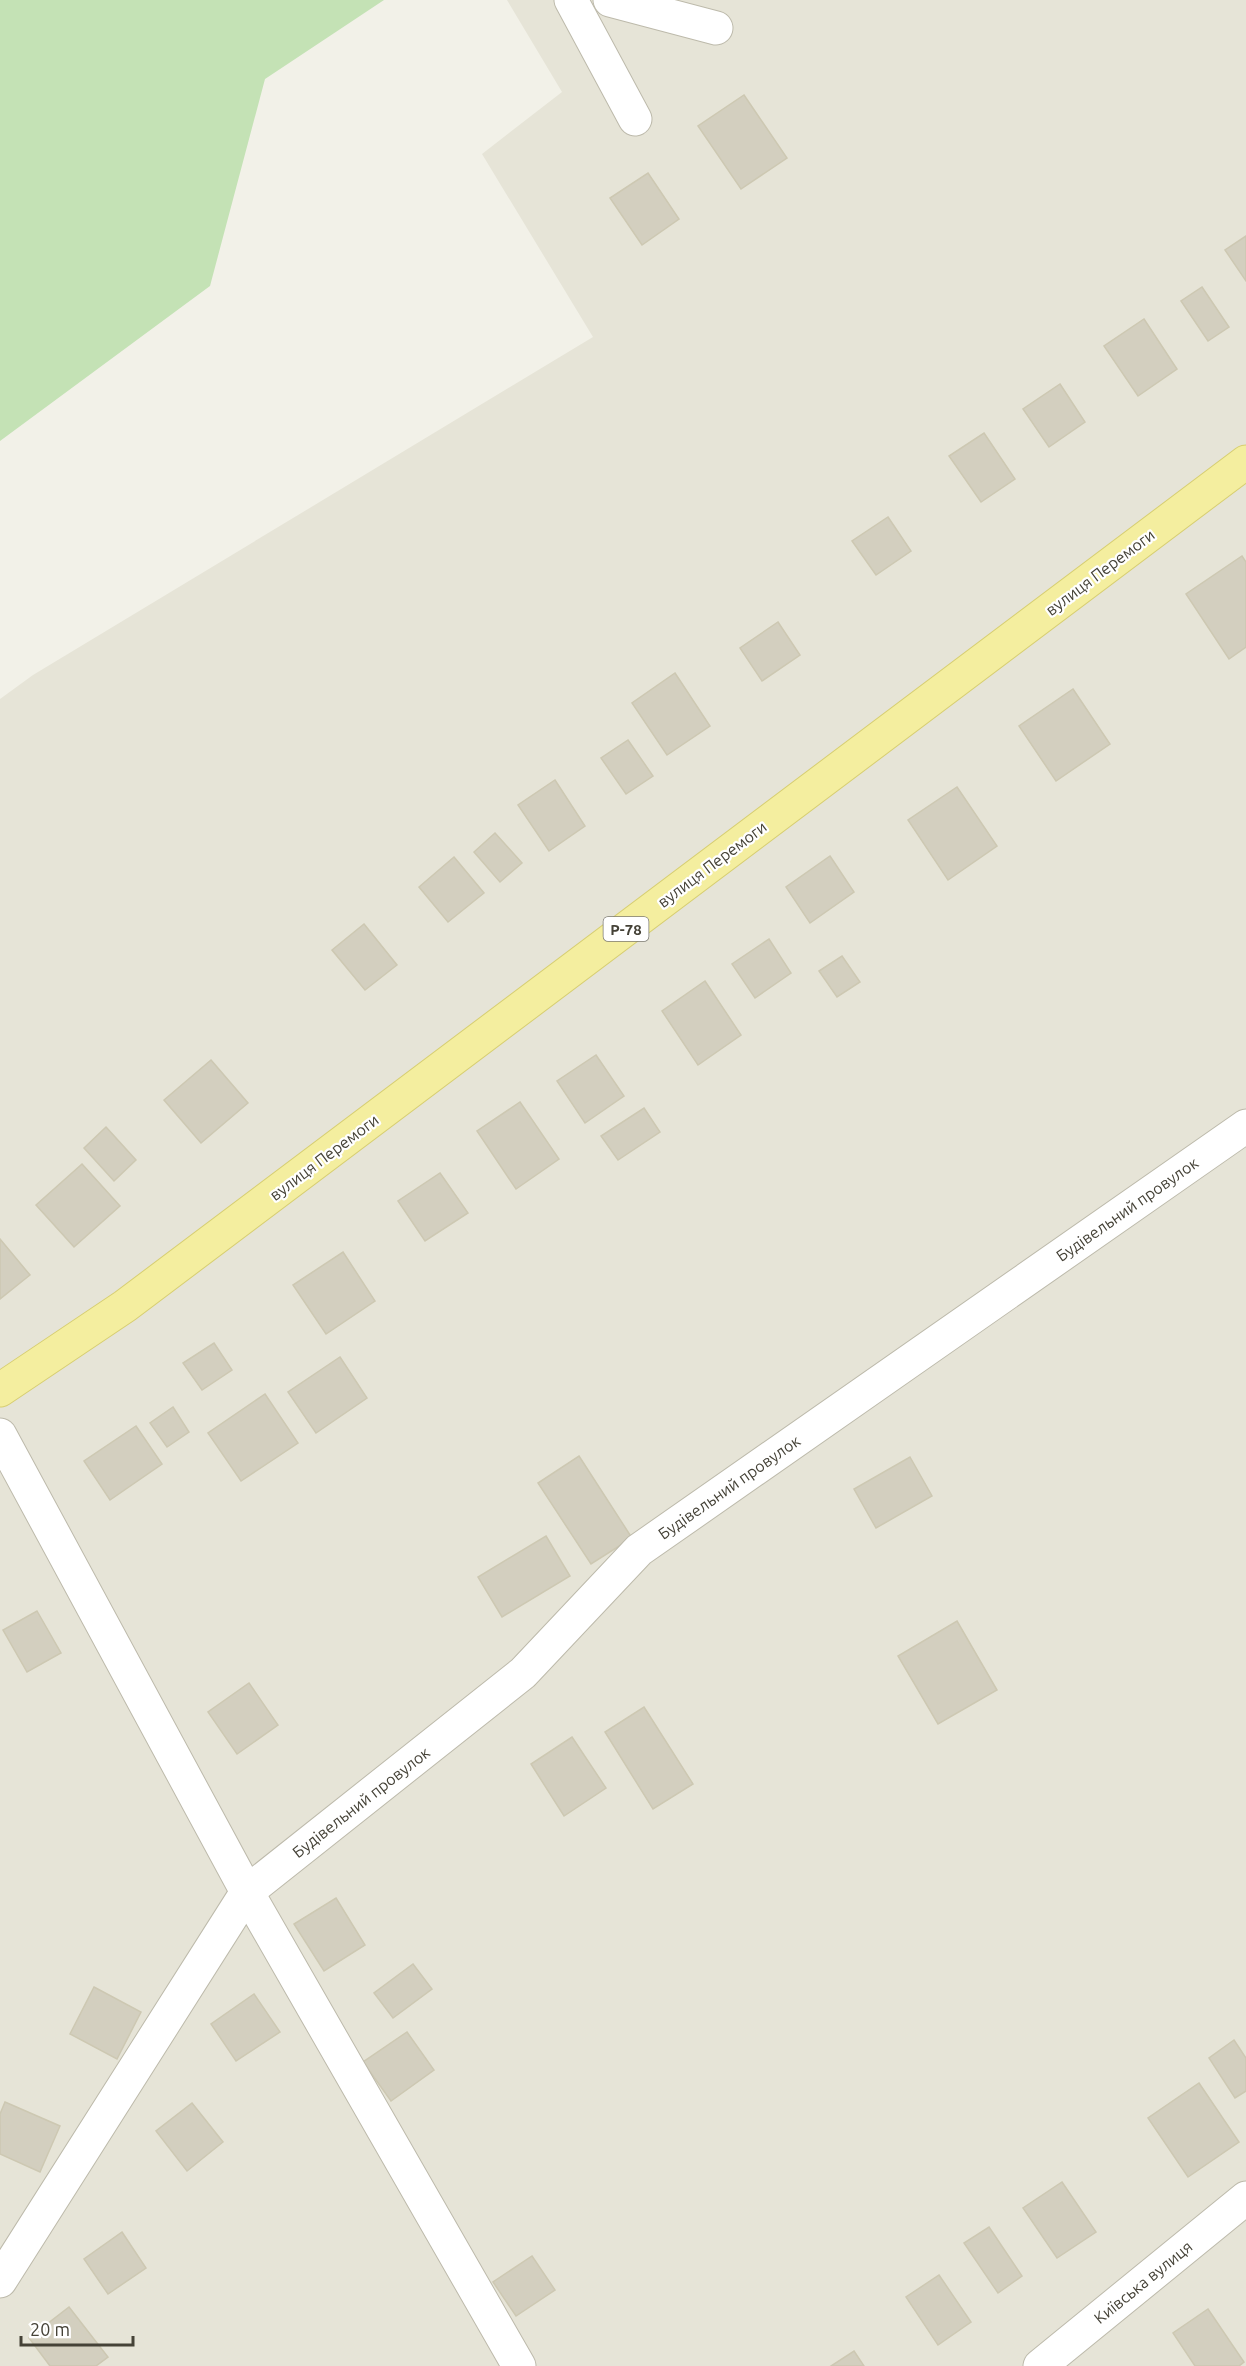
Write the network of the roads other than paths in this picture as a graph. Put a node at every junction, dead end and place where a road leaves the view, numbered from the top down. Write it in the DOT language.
graph roads {
  1 [pos="571,0"];
  2 [pos="610,0"];
  3 [pos="716,28"];
  4 [pos="635,119"];
  5 [pos="1246,462"];
  6 [pos="1246,1126"];
  7 [pos="0,1390"];
  8 [pos="0,1435"];
  9 [pos="248,1892"];
  10 [pos="1246,2198"];
  11 [pos="0,2281"];
  12 [pos="519,2366"];
  13 [pos="1040,2366"];
  1 -- 4 [label="street"];
  2 -- 3 [label="street"];
  5 -- 7 [label="main road, вулиця Перемоги / Р-78"];
  6 -- 9 [label="street, Будівельний провулок"];
  8 -- 9 [label="street"];
  9 -- 11 [label="street, Будівельний провулок"];
  9 -- 12 [label="street"];
  10 -- 13 [label="street, Київська вулиця"];
}
